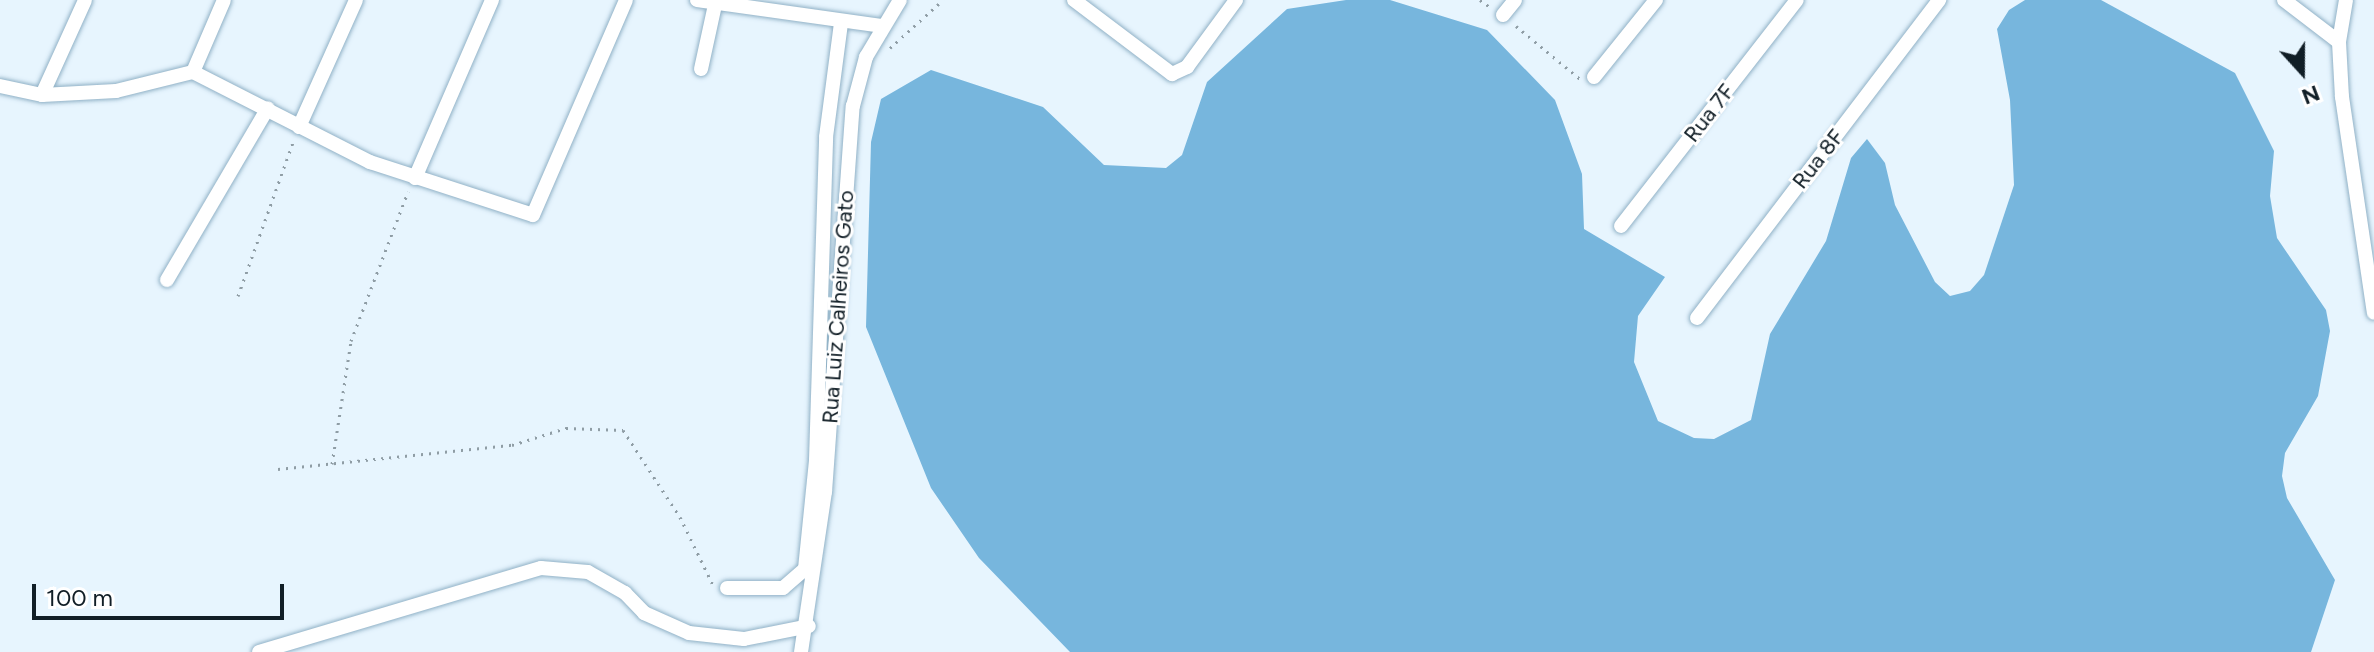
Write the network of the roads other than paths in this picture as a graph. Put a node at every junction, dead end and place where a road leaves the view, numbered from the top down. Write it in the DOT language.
graph roads {
  1 [pos="85,0"];
  2 [pos="224,0"];
  3 [pos="356,0"];
  4 [pos="492,0"];
  5 [pos="626,0"];
  6 [pos="697,0"];
  7 [pos="900,0"];
  8 [pos="1074,0"];
  9 [pos="1236,0"];
  10 [pos="1515,0"];
  11 [pos="1656,0"];
  12 [pos="1797,0"];
  13 [pos="1939,0"];
  14 [pos="2284,0"];
  15 [pos="2346,0"];
  16 [pos="715,5"];
  17 [pos="1094,6"];
  18 [pos="1503,15"];
  19 [pos="841,23"];
  20 [pos="878,33"];
  21 [pos="2339,42"];
  22 [pos="701,69"];
  23 [pos="193,72"];
  24 [pos="1594,77"];
  25 [pos="0,86"];
  26 [pos="42,95"];
  27 [pos="268,108"];
  28 [pos="299,127"];
  29 [pos="415,178"];
  30 [pos="1621,226"];
  31 [pos="167,280"];
  32 [pos="2374,313"];
  33 [pos="1697,318"];
  34 [pos="727,588"];
  35 [pos="809,626"];
  36 [pos="259,652"];
  37 [pos="801,652"];
  1 -- 26 [label="street"];
  2 -- 23 [label="street"];
  3 -- 28 [label="street"];
  4 -- 29 [label="street"];
  5 -- 29 [label="street"];
  6 -- 16 [label="street"];
  7 -- 20 [label="street, Rua Luiz Calheiros Gato"];
  8 -- 17 [label="street"];
  9 -- 17 [label="street"];
  10 -- 18 [label="street"];
  11 -- 24 [label="street"];
  12 -- 30 [label="street, Rua 7F"];
  13 -- 33 [label="street, Rua 8F"];
  14 -- 21 [label="street"];
  15 -- 21 [label="street"];
  16 -- 19 [label="street"];
  16 -- 22 [label="street"];
  19 -- 20 [label="street"];
  19 -- 34 [label="street"];
  20 -- 35 [label="street, Rua Luiz Calheiros Gato"];
  21 -- 32 [label="street"];
  23 -- 26 [label="street"];
  23 -- 27 [label="street"];
  25 -- 26 [label="street"];
  27 -- 28 [label="street"];
  27 -- 31 [label="street"];
  28 -- 29 [label="street"];
  35 -- 36 [label="street"];
  35 -- 37 [label="street, Rua Luiz Calheiros Gato"];
}
